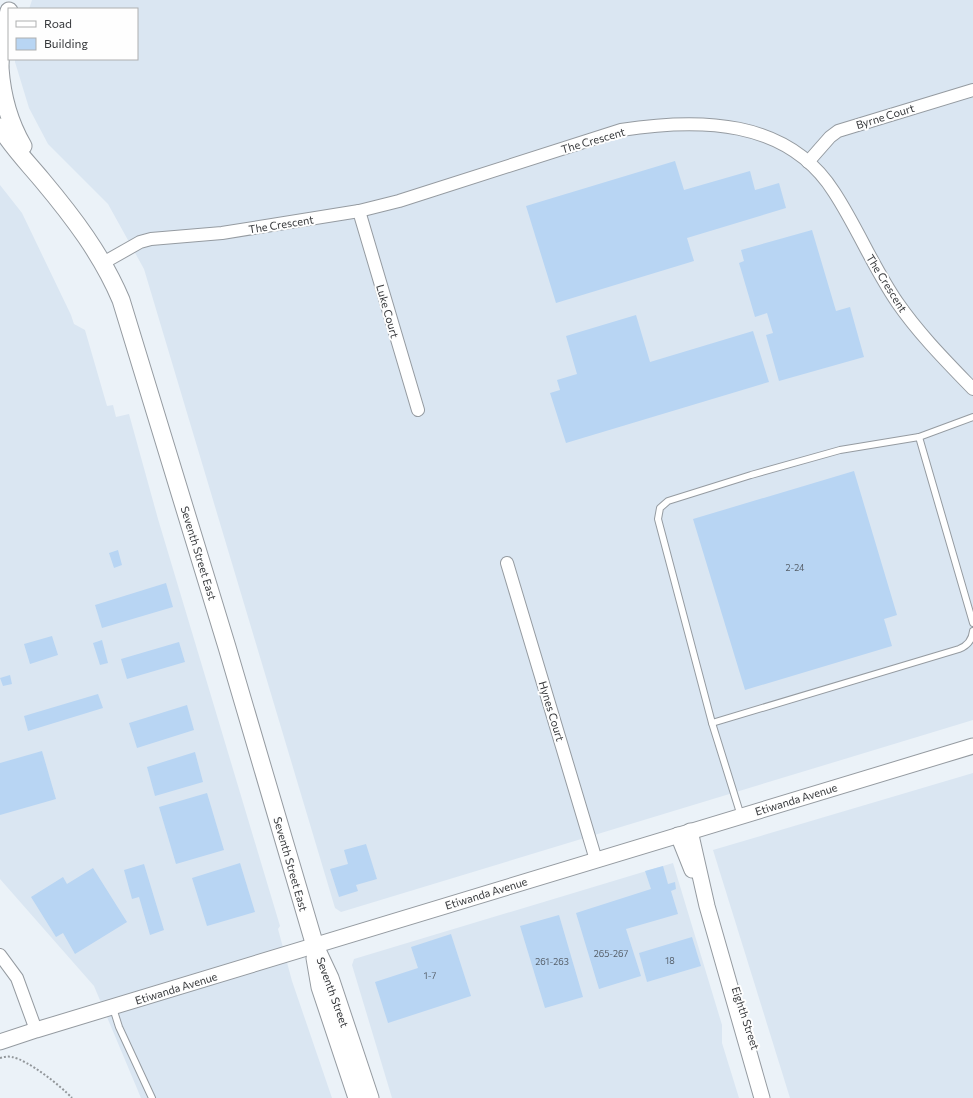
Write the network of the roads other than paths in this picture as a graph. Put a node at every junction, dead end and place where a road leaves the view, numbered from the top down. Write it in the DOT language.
graph roads {
  1 [pos="8,14"];
  2 [pos="0,67"];
  3 [pos="973,90"];
  4 [pos="0,127"];
  5 [pos="808,162"];
  6 [pos="42,180"];
  7 [pos="359,211"];
  8 [pos="103,263"];
  9 [pos="973,388"];
  10 [pos="418,410"];
  11 [pos="973,417"];
  12 [pos="920,437"];
  13 [pos="508,563"];
  14 [pos="973,623"];
  15 [pos="973,631"];
  16 [pos="712,723"];
  17 [pos="973,746"];
  18 [pos="741,816"];
  19 [pos="684,833"];
  20 [pos="596,860"];
  21 [pos="717,939"];
  22 [pos="315,946"];
  23 [pos="0,955"];
  24 [pos="112,1007"];
  25 [pos="36,1030"];
  26 [pos="0,1042"];
  27 [pos="152,1098"];
  28 [pos="357,1098"];
  29 [pos="370,1098"];
  30 [pos="762,1098"];
  31 [pos="772,1098"];
  1 -- 2 [label="main road, Seventh Street East"];
  2 -- 6 [label="main road, Seventh Street East"];
  3 -- 5 [label="street, Byrne Court"];
  4 -- 6 [label="main road, Seventh Street East"];
  5 -- 7 [label="street, The Crescent"];
  5 -- 9 [label="street, The Crescent"];
  6 -- 8 [label="main road, Seventh Street East"];
  7 -- 8 [label="street, The Crescent"];
  7 -- 10 [label="street, Luke Court"];
  8 -- 22 [label="main road, Seventh Street East"];
  11 -- 12 [label="lane"];
  12 -- 14 [label="lane"];
  12 -- 16 [label="lane"];
  13 -- 20 [label="street, Hynes Court"];
  15 -- 16 [label="lane"];
  16 -- 18 [label="lane"];
  17 -- 18 [label="street, Etiwanda Avenue"];
  18 -- 19 [label="street, Etiwanda Avenue"];
  19 -- 20 [label="street, Etiwanda Avenue"];
  19 -- 21 [label="street, Eighth Street"];
  20 -- 22 [label="street, Etiwanda Avenue"];
  21 -- 30 [label="street, Eighth Street"];
  21 -- 31 [label="street, Eighth Street"];
  22 -- 24 [label="street, Etiwanda Avenue"];
  22 -- 28 [label="main road, Seventh Street"];
  22 -- 29 [label="main road, Seventh Street"];
  23 -- 25 [label="street"];
  24 -- 25 [label="street, Etiwanda Avenue"];
  24 -- 27 [label="lane"];
  25 -- 26 [label="street, Etiwanda Avenue"];
}
